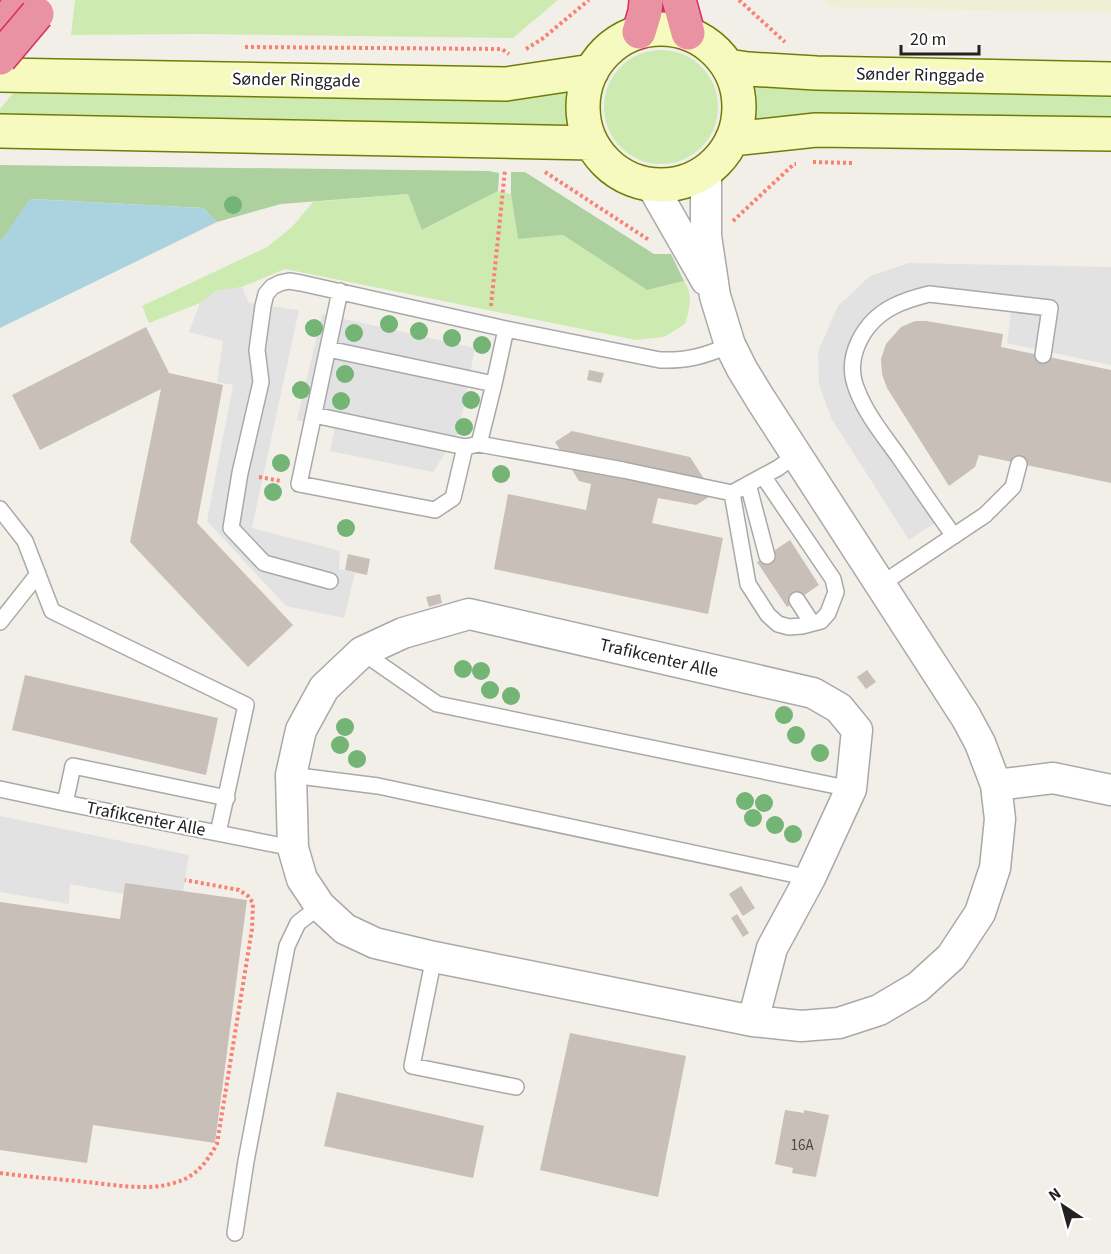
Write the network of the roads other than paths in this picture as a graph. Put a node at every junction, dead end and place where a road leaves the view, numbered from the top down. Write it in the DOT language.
graph roads {
  1 [pos="646,0"];
  2 [pos="679,0"];
  3 [pos="24,12"];
  4 [pos="639,32"];
  5 [pos="688,33"];
  6 [pos="0,58"];
  7 [pos="728,66"];
  8 [pos="592,71"];
  9 [pos="0,75"];
  10 [pos="1111,79"];
  11 [pos="0,131"];
  12 [pos="1111,134"];
  13 [pos="732,139"];
  14 [pos="591,143"];
  15 [pos="706,171"];
  16 [pos="651,184"];
  17 [pos="340,291"];
  18 [pos="715,296"];
  19 [pos="506,328"];
  20 [pos="730,345"];
  21 [pos="328,349"];
  22 [pos="1043,355"];
  23 [pos="494,384"];
  24 [pos="314,415"];
  25 [pos="472,445"];
  26 [pos="796,455"];
  27 [pos="1019,464"];
  28 [pos="763,476"];
  29 [pos="748,484"];
  30 [pos="732,493"];
  31 [pos="0,509"];
  32 [pos="954,536"];
  33 [pos="767,555"];
  34 [pos="38,574"];
  35 [pos="330,581"];
  36 [pos="880,585"];
  37 [pos="797,600"];
  38 [pos="0,622"];
  39 [pos="812,623"];
  40 [pos="362,652"];
  41 [pos="291,776"];
  42 [pos="996,785"];
  43 [pos="0,789"];
  44 [pos="851,789"];
  45 [pos="1111,790"];
  46 [pos="226,798"];
  47 [pos="65,803"];
  48 [pos="218,833"];
  49 [pos="293,848"];
  50 [pos="810,878"];
  51 [pos="320,906"];
  52 [pos="434,957"];
  53 [pos="753,1021"];
  54 [pos="516,1088"];
  55 [pos="235,1233"];
  1 -- 4 [label="highway"];
  2 -- 5 [label="highway"];
  3 -- 6 [label="highway, bridge"];
  4 -- 5 [label="street"];
  4 -- 8 [label="street"];
  5 -- 7 [label="street"];
  7 -- 10 [label="street, Sønder Ringgade"];
  7 -- 13 [label="street"];
  8 -- 9 [label="street, Sønder Ringgade"];
  8 -- 14 [label="street"];
  11 -- 14 [label="street"];
  12 -- 13 [label="street"];
  13 -- 15 [label="street"];
  14 -- 16 [label="street"];
  15 -- 16 [label="street"];
  15 -- 18 [label="street, Trafikcenter Alle"];
  16 -- 18 [label="street, Trafikcenter Alle"];
  17 -- 19 [label="lane"];
  17 -- 21 [label="lane"];
  17 -- 35 [label="lane"];
  18 -- 20 [label="street, Trafikcenter Alle"];
  19 -- 20 [label="lane"];
  19 -- 23 [label="lane"];
  20 -- 26 [label="street, Trafikcenter Alle"];
  21 -- 23 [label="lane"];
  21 -- 24 [label="lane"];
  22 -- 32 [label="lane"];
  23 -- 25 [label="lane"];
  24 -- 25 [label="lane"];
  24 -- 25 [label="lane"];
  25 -- 30 [label="lane"];
  26 -- 28 [label="lane"];
  26 -- 36 [label="street, Trafikcenter Alle"];
  27 -- 32 [label="lane"];
  28 -- 29 [label="lane"];
  28 -- 39 [label="lane"];
  29 -- 30 [label="lane"];
  29 -- 33 [label="lane"];
  30 -- 39 [label="lane"];
  31 -- 34 [label="lane"];
  32 -- 36 [label="lane"];
  34 -- 38 [label="lane"];
  34 -- 46 [label="lane"];
  36 -- 42 [label="street, Trafikcenter Alle"];
  37 -- 39 [label="lane"];
  40 -- 41 [label="street, Trafikcenter Alle"];
  40 -- 44 [label="lane"];
  40 -- 44 [label="street, Trafikcenter Alle"];
  41 -- 49 [label="street, Trafikcenter Alle"];
  41 -- 50 [label="lane"];
  42 -- 45 [label="street"];
  42 -- 53 [label="street, Trafikcenter Alle"];
  43 -- 47 [label="lane, Trafikcenter Alle"];
  44 -- 50 [label="street, Trafikcenter Alle"];
  46 -- 47 [label="lane"];
  46 -- 48 [label="lane"];
  47 -- 48 [label="lane, Trafikcenter Alle"];
  48 -- 49 [label="lane, Trafikcenter Alle"];
  49 -- 51 [label="street, Trafikcenter Alle"];
  50 -- 53 [label="street, Trafikcenter Alle"];
  51 -- 52 [label="street, Trafikcenter Alle"];
  51 -- 55 [label="lane"];
  52 -- 53 [label="street, Trafikcenter Alle"];
  52 -- 54 [label="lane"];
}
